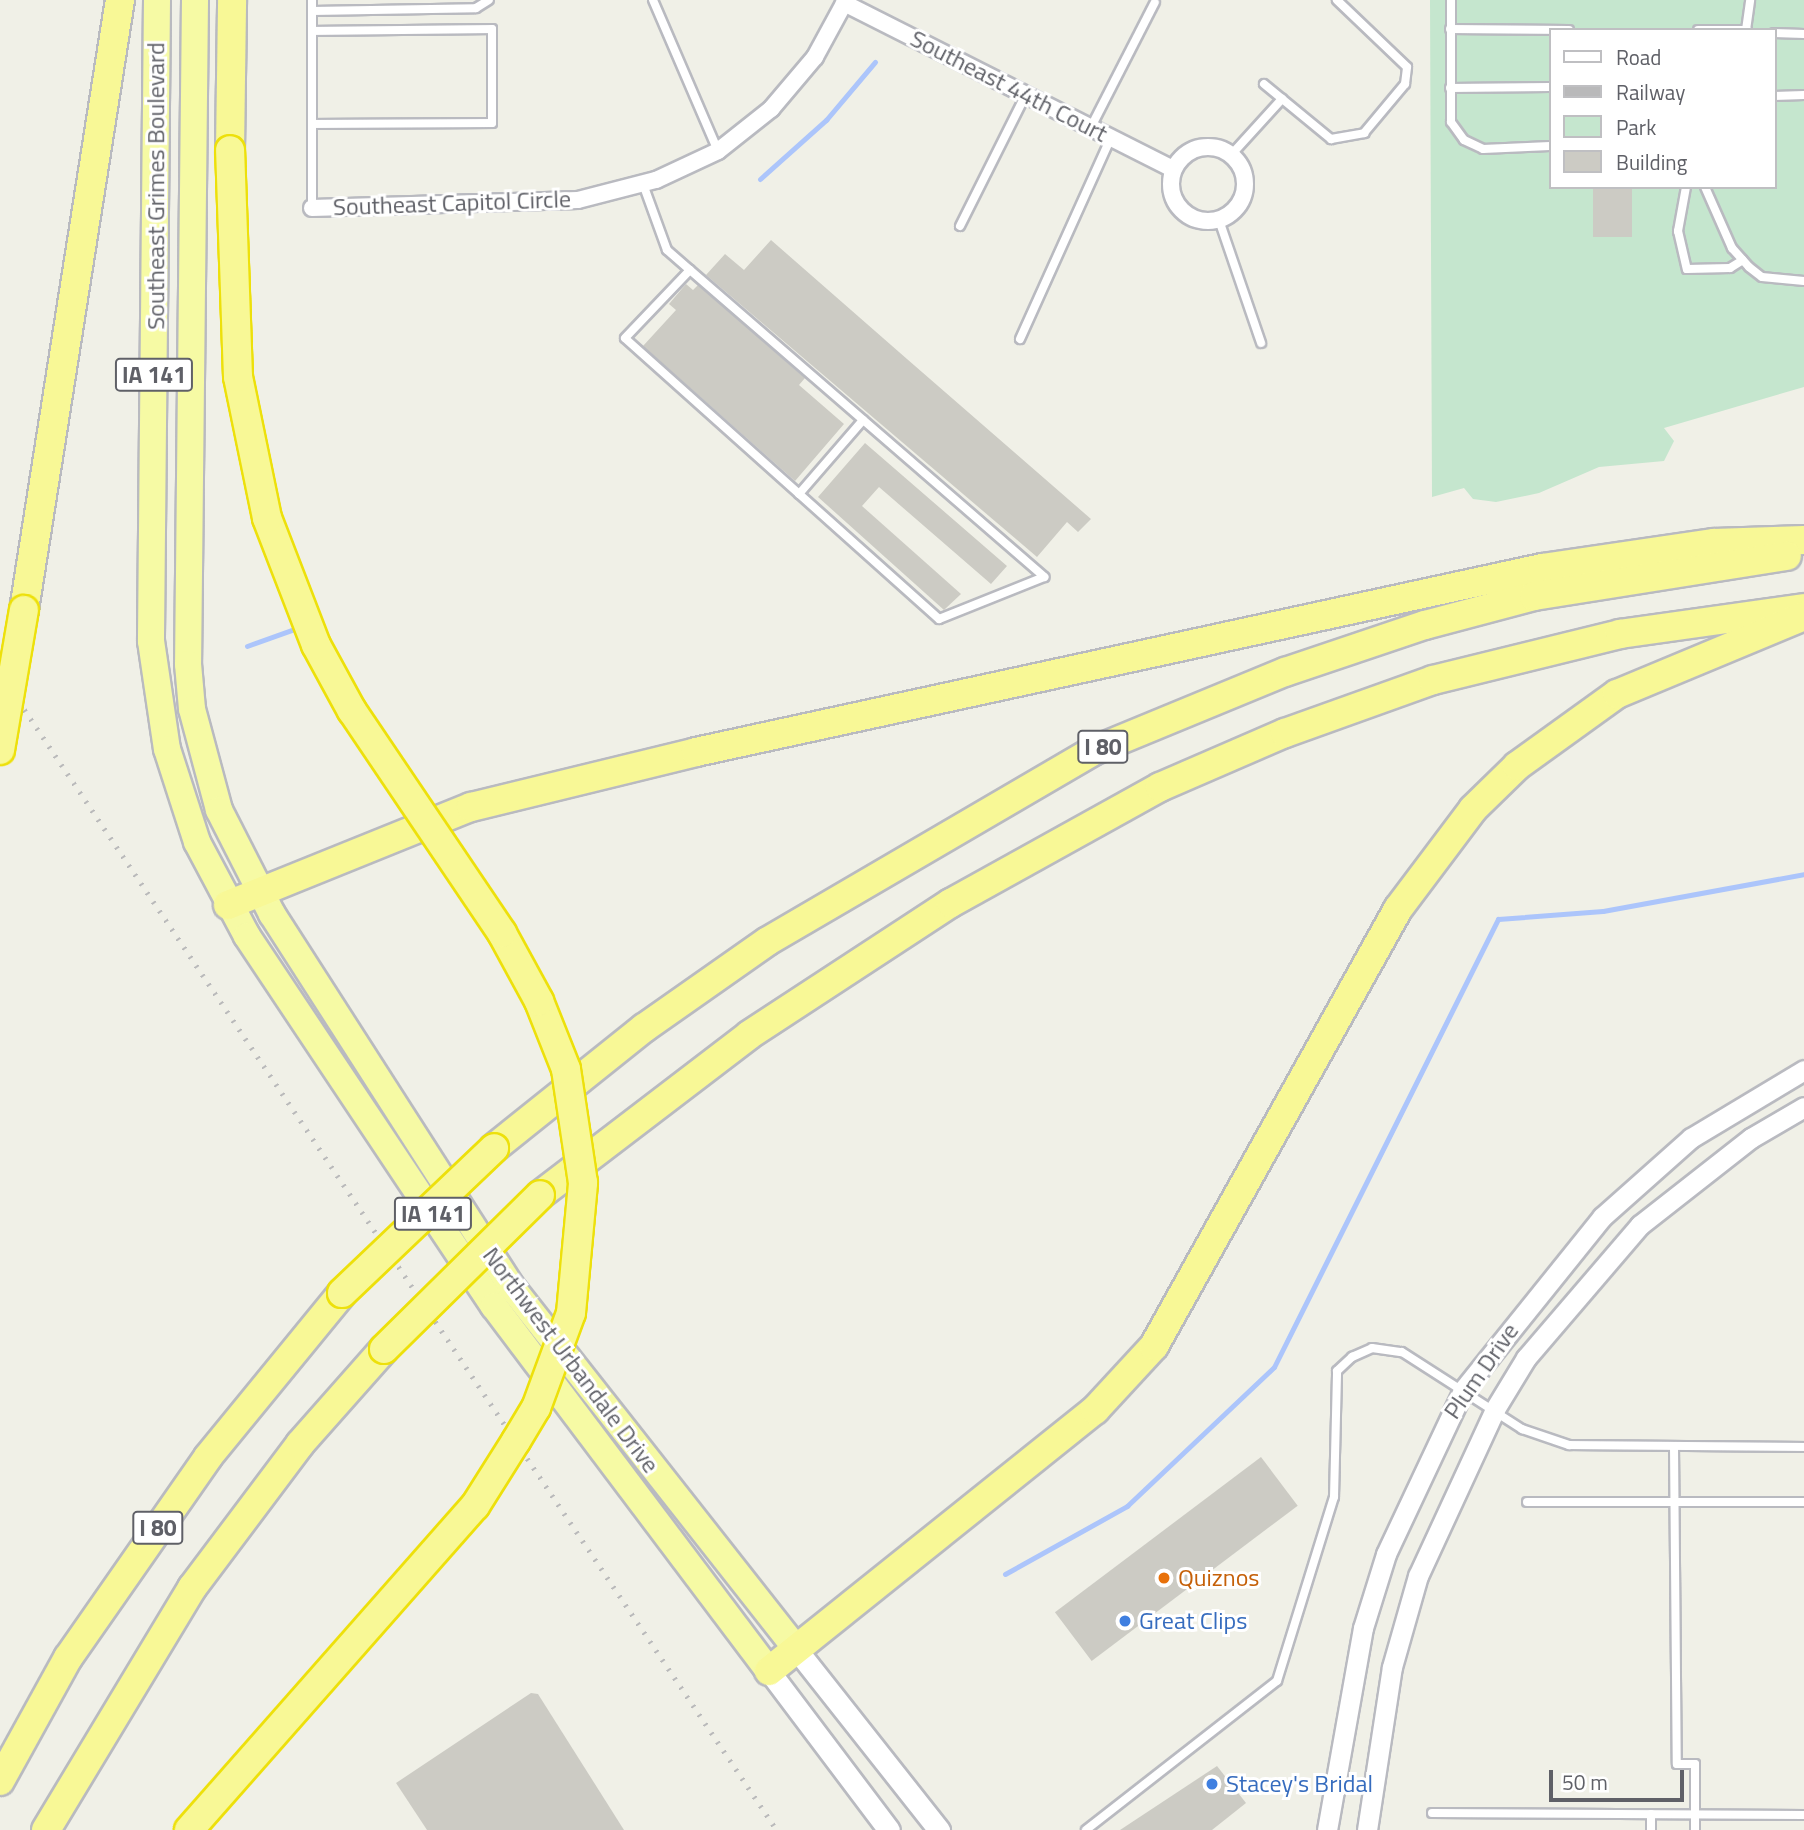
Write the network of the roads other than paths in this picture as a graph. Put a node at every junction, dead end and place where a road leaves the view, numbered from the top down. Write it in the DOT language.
graph roads {
  1 [pos="120,0"];
  2 [pos="157,0"];
  3 [pos="195,0"];
  4 [pos="232,0"];
  5 [pos="312,0"];
  6 [pos="489,0"];
  7 [pos="653,0"];
  8 [pos="1337,0"];
  9 [pos="1451,0"];
  10 [pos="1751,0"];
  11 [pos="845,2"];
  12 [pos="1155,2"];
  13 [pos="312,12"];
  14 [pos="1746,28"];
  15 [pos="1450,29"];
  16 [pos="1548,30"];
  17 [pos="312,31"];
  18 [pos="1776,33"];
  19 [pos="1804,34"];
  20 [pos="1264,84"];
  21 [pos="1548,87"];
  22 [pos="1451,88"];
  23 [pos="1026,94"];
  24 [pos="1804,94"];
  25 [pos="1776,96"];
  26 [pos="1282,99"];
  27 [pos="312,124"];
  28 [pos="1091,127"];
  29 [pos="1111,136"];
  30 [pos="1548,146"];
  31 [pos="718,150"];
  32 [pos="1231,155"];
  33 [pos="1173,169"];
  34 [pos="643,184"];
  35 [pos="1686,189"];
  36 [pos="1706,189"];
  37 [pos="312,208"];
  38 [pos="1219,220"];
  39 [pos="960,226"];
  40 [pos="1742,260"];
  41 [pos="690,270"];
  42 [pos="1804,281"];
  43 [pos="1020,339"];
  44 [pos="1261,343"];
  45 [pos="863,420"];
  46 [pos="799,494"];
  47 [pos="1804,540"];
  48 [pos="1804,554"];
  49 [pos="1804,608"];
  50 [pos="1804,616"];
  51 [pos="201,744"];
  52 [pos="167,749"];
  53 [pos="0,750"];
  54 [pos="260,892"];
  55 [pos="228,905"];
  56 [pos="1804,1070"];
  57 [pos="1804,1107"];
  58 [pos="1463,1390"];
  59 [pos="1495,1409"];
  60 [pos="1674,1447"];
  61 [pos="1804,1447"];
  62 [pos="1527,1502"];
  63 [pos="1675,1502"];
  64 [pos="1804,1502"];
  65 [pos="796,1649"];
  66 [pos="769,1671"];
  67 [pos="0,1781"];
  68 [pos="1432,1813"];
  69 [pos="1651,1814"];
  70 [pos="1695,1814"];
  71 [pos="1804,1815"];
  72 [pos="46,1830"];
  73 [pos="189,1830"];
  74 [pos="889,1830"];
  75 [pos="939,1830"];
  76 [pos="1086,1830"];
  77 [pos="1327,1830"];
  78 [pos="1367,1830"];
  79 [pos="1651,1830"];
  80 [pos="1695,1830"];
  1 -- 53 [label="highway, bridge"];
  2 -- 52 [label="highway, Southeast Grimes Boulevard / IA 141"];
  3 -- 51 [label="highway, Southeast Grimes Boulevard / IA 141"];
  4 -- 73 [label="highway, bridge"];
  5 -- 13 [label="lane"];
  6 -- 13 [label="lane"];
  7 -- 31 [label="lane"];
  8 -- 26 [label="lane"];
  9 -- 15 [label="lane"];
  10 -- 14 [label="lane"];
  11 -- 23 [label="street, Southeast 44th Court"];
  11 -- 31 [label="street, Southeast Capitol Circle"];
  12 -- 28 [label="lane"];
  13 -- 17 [label="lane"];
  15 -- 16 [label="lane"];
  15 -- 22 [label="lane"];
  17 -- 27 [label="lane"];
  17 -- 27 [label="lane"];
  18 -- 19 [label="lane"];
  20 -- 26 [label="lane"];
  21 -- 22 [label="lane"];
  22 -- 30 [label="lane"];
  23 -- 28 [label="street, Southeast 44th Court"];
  23 -- 39 [label="lane"];
  24 -- 25 [label="lane"];
  26 -- 32 [label="lane"];
  27 -- 37 [label="lane"];
  28 -- 29 [label="street, Southeast 44th Court"];
  29 -- 33 [label="street, Southeast 44th Court"];
  29 -- 43 [label="lane"];
  31 -- 34 [label="street, Southeast Capitol Circle"];
  32 -- 33 [label="street"];
  32 -- 38 [label="street"];
  33 -- 38 [label="street"];
  34 -- 37 [label="street, Southeast Capitol Circle"];
  34 -- 41 [label="lane"];
  35 -- 40 [label="lane"];
  36 -- 40 [label="lane"];
  38 -- 44 [label="lane"];
  40 -- 42 [label="lane"];
  41 -- 45 [label="lane"];
  41 -- 46 [label="lane"];
  45 -- 46 [label="lane"];
  45 -- 46 [label="lane"];
  47 -- 54 [label="highway"];
  48 -- 67 [label="highway, I 80, bridge"];
  49 -- 72 [label="highway, I 80, bridge"];
  50 -- 65 [label="highway"];
  51 -- 54 [label="highway, Northwest Urbandale Drive / IA 141"];
  52 -- 55 [label="highway, Northwest Urbandale Drive / IA 141"];
  54 -- 55 [label="highway"];
  54 -- 65 [label="highway, Northwest Urbandale Drive / IA 141"];
  55 -- 66 [label="highway, Northwest Urbandale Drive / IA 141"];
  56 -- 58 [label="street, Plum Drive"];
  57 -- 59 [label="street, Plum Drive"];
  58 -- 59 [label="lane"];
  58 -- 76 [label="lane"];
  58 -- 77 [label="street, Plum Drive"];
  59 -- 60 [label="lane"];
  59 -- 78 [label="street, Plum Drive"];
  60 -- 61 [label="lane"];
  60 -- 63 [label="lane"];
  62 -- 63 [label="lane"];
  63 -- 64 [label="lane"];
  63 -- 70 [label="lane"];
  65 -- 66 [label="highway"];
  65 -- 75 [label="main road, Northwest Urbandale Drive"];
  66 -- 74 [label="main road, Northwest Urbandale Drive"];
  68 -- 69 [label="lane"];
  69 -- 70 [label="lane"];
  69 -- 79 [label="lane"];
  70 -- 71 [label="lane"];
  70 -- 80 [label="lane"];
}
